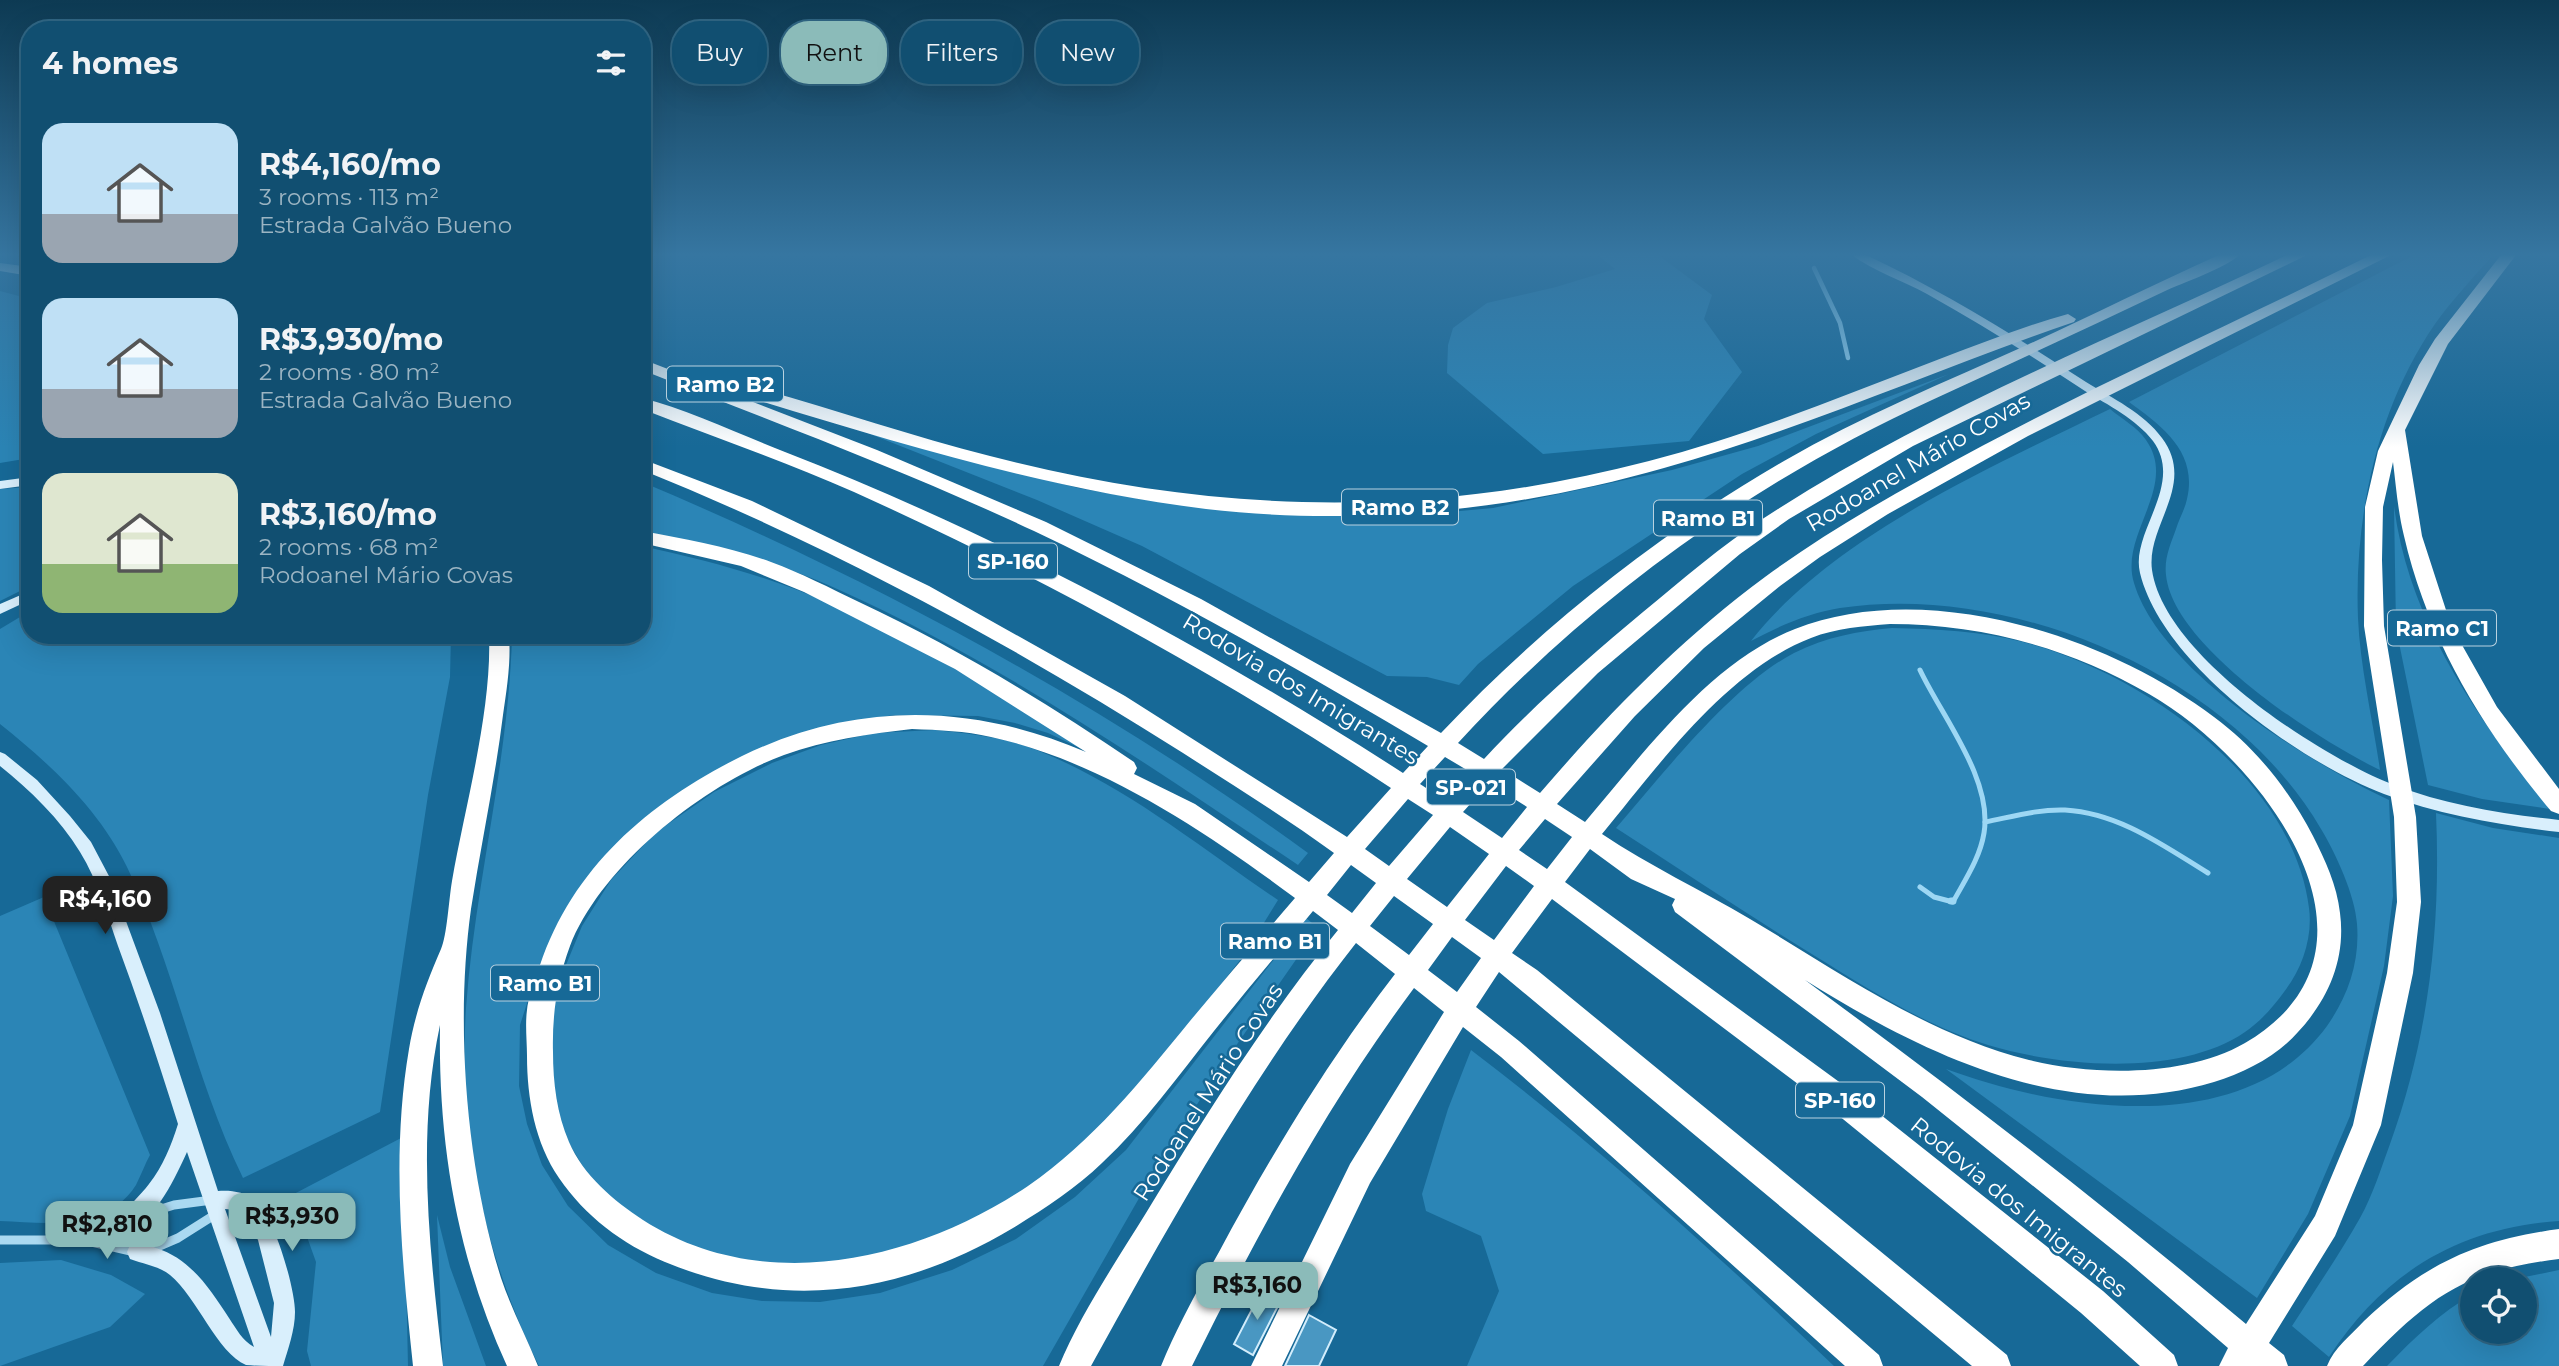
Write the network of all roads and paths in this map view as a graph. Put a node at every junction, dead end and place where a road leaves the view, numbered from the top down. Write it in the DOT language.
graph roads {
  1 [pos="1978,319"];
  2 [pos="2067,319"];
  3 [pos="2092,319"];
  4 [pos="2165,319"];
  5 [pos="2254,319"];
  6 [pos="2459,319"];
  7 [pos="1989,356"];
  8 [pos="651,365"];
  9 [pos="651,366"];
  10 [pos="651,406"];
  11 [pos="2397,431"];
  12 [pos="651,468"];
  13 [pos="21,482"];
  14 [pos="0,485"];
  15 [pos="651,539"];
  16 [pos="21,600"];
  17 [pos="0,610"];
  18 [pos="500,644"];
  19 [pos="0,758"];
  20 [pos="2556,802"];
  21 [pos="1198,818"];
  22 [pos="2559,827"];
  23 [pos="1620,858"];
  24 [pos="455,941"];
  25 [pos="187,1124"];
  26 [pos="215,1206"];
  27 [pos="131,1219"];
  28 [pos="0,1240"];
  29 [pos="83,1240"];
  30 [pos="2559,1244"];
  31 [pos="137,1252"];
  32 [pos="270,1366"];
  33 [pos="428,1366"];
  34 [pos="523,1366"];
  35 [pos="1074,1366"];
  36 [pos="1176,1366"];
  37 [pos="1266,1366"];
  38 [pos="1868,1366"];
  39 [pos="1996,1366"];
  40 [pos="2164,1366"];
  41 [pos="2235,1366"];
  42 [pos="2273,1366"];
  43 [pos="2342,1366"];
  1 -- 22 [label="main road"];
  2 -- 7 [label="highway, Ramo B2"];
  3 -- 7 [label="highway, Ramo B1"];
  4 -- 35 [label="highway, Rodoanel Mário Covas / SP-021"];
  5 -- 36 [label="highway, Rodoanel Mário Covas / SP-021"];
  6 -- 11 [label="highway"];
  7 -- 8 [label="highway, Ramo B2"];
  7 -- 21 [label="highway, Ramo B1"];
  9 -- 23 [label="highway"];
  10 -- 40 [label="highway, Rodovia dos Imigrantes / SP-160"];
  11 -- 20 [label="highway, Ramo C1"];
  11 -- 41 [label="highway"];
  12 -- 39 [label="highway, SP-160"];
  13 -- 14 [label="main road"];
  15 -- 21 [label="highway"];
  16 -- 17 [label="main road"];
  18 -- 24 [label="highway"];
  19 -- 25 [label="main road"];
  21 -- 38 [label="highway"];
  23 -- 37 [label="highway"];
  23 -- 42 [label="highway"];
  24 -- 33 [label="highway"];
  24 -- 34 [label="highway"];
  25 -- 26 [label="main road"];
  25 -- 27 [label="main road"];
  26 -- 27 [label="street"];
  26 -- 31 [label="street"];
  26 -- 32 [label="main road"];
  26 -- 32 [label="main road"];
  27 -- 29 [label="street"];
  28 -- 29 [label="street"];
  29 -- 31 [label="street"];
  30 -- 43 [label="highway"];
  31 -- 32 [label="main road"];
}
